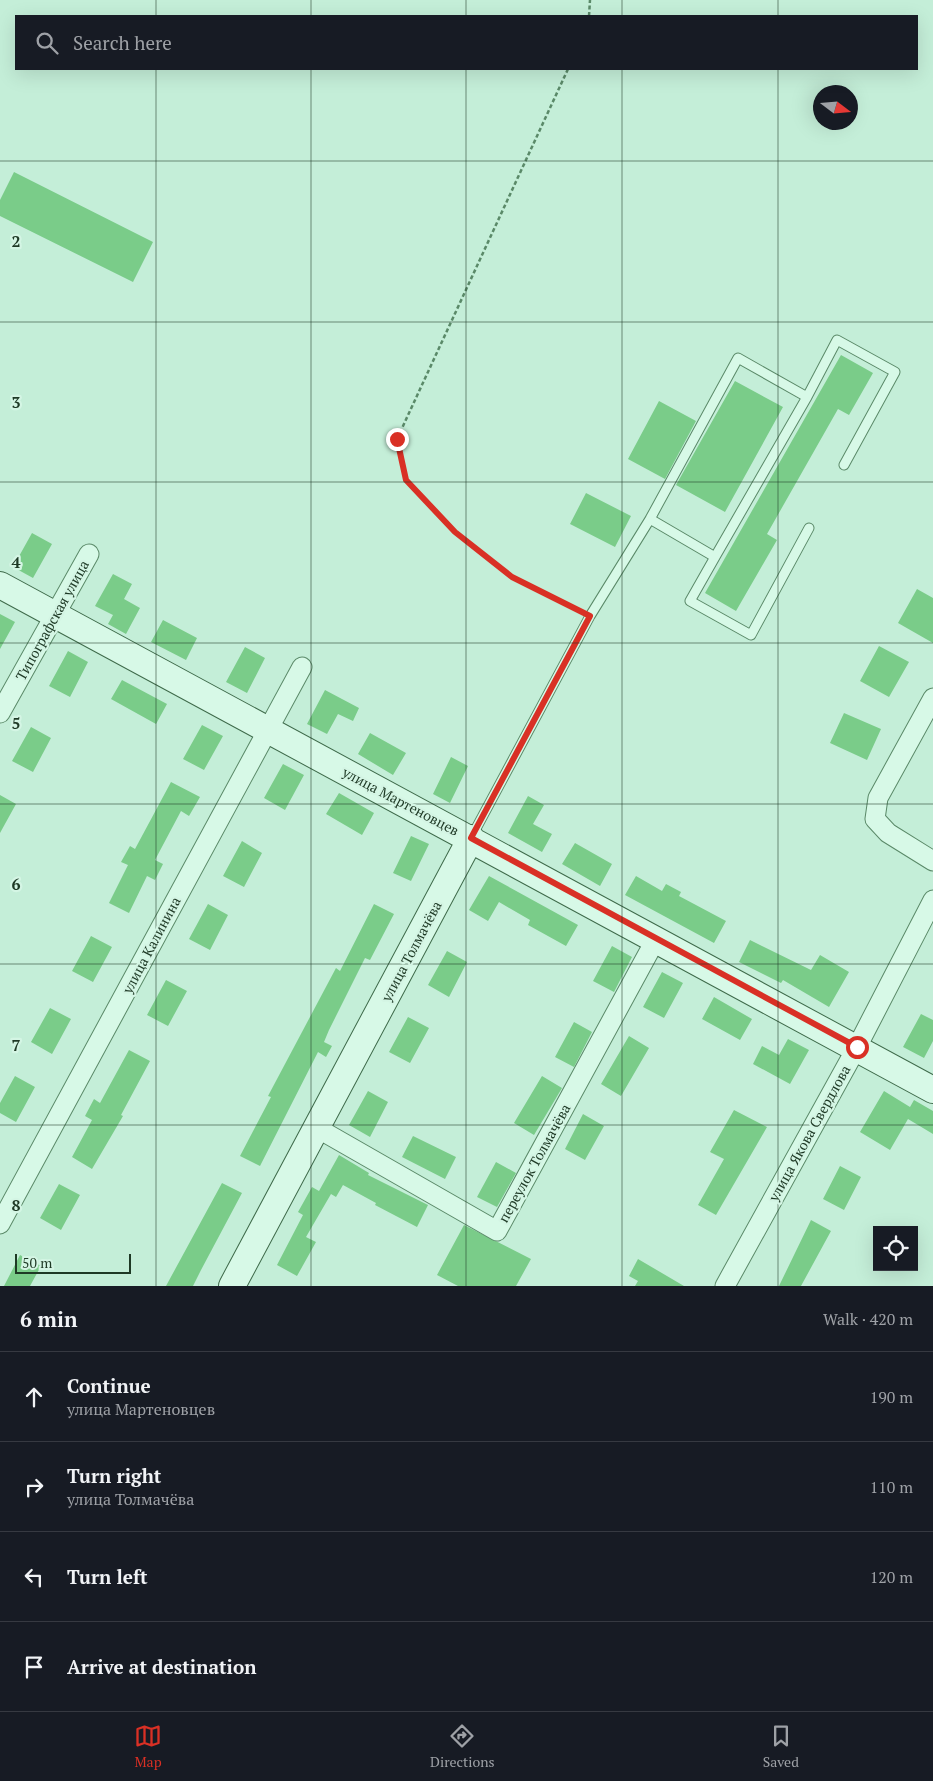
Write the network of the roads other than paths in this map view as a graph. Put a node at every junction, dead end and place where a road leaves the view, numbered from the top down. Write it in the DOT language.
graph roads {
  1 [pos="807,397"];
  2 [pos="844,465"];
  3 [pos="650,519"];
  4 [pos="809,528"];
  5 [pos="89,554"];
  6 [pos="715,557"];
  7 [pos="0,585"];
  8 [pos="55,615"];
  9 [pos="302,667"];
  10 [pos="933,698"];
  11 [pos="0,713"];
  12 [pos="268,730"];
  13 [pos="471,838"];
  14 [pos="933,861"];
  15 [pos="933,900"];
  16 [pos="656,940"];
  17 [pos="857,1047"];
  18 [pos="933,1090"];
  19 [pos="317,1128"];
  20 [pos="0,1224"];
  21 [pos="232,1286"];
  22 [pos="725,1286"];
  1 -- 2 [label="lane"];
  1 -- 3 [label="lane, улица Толмачёва"];
  1 -- 6 [label="lane"];
  3 -- 6 [label="lane"];
  3 -- 13 [label="lane, улица Толмачёва"];
  4 -- 6 [label="lane"];
  5 -- 8 [label="street, Типографская улица"];
  7 -- 8 [label="street, улица Мартеновцев"];
  8 -- 11 [label="street, Типографская улица"];
  8 -- 12 [label="street, улица Мартеновцев"];
  9 -- 12 [label="street, улица Калинина"];
  10 -- 14 [label="street"];
  12 -- 13 [label="street, улица Мартеновцев"];
  12 -- 20 [label="street, улица Калинина"];
  13 -- 16 [label="street, улица Мартеновцев"];
  13 -- 19 [label="street, улица Толмачёва"];
  15 -- 17 [label="street, улица Якова Свердлова"];
  16 -- 17 [label="street, улица Мартеновцев"];
  16 -- 19 [label="street, переулок Толмачёва"];
  17 -- 18 [label="street, улица Мартеновцев"];
  17 -- 22 [label="street, улица Якова Свердлова"];
  19 -- 21 [label="street, улица Толмачёва"];
}
